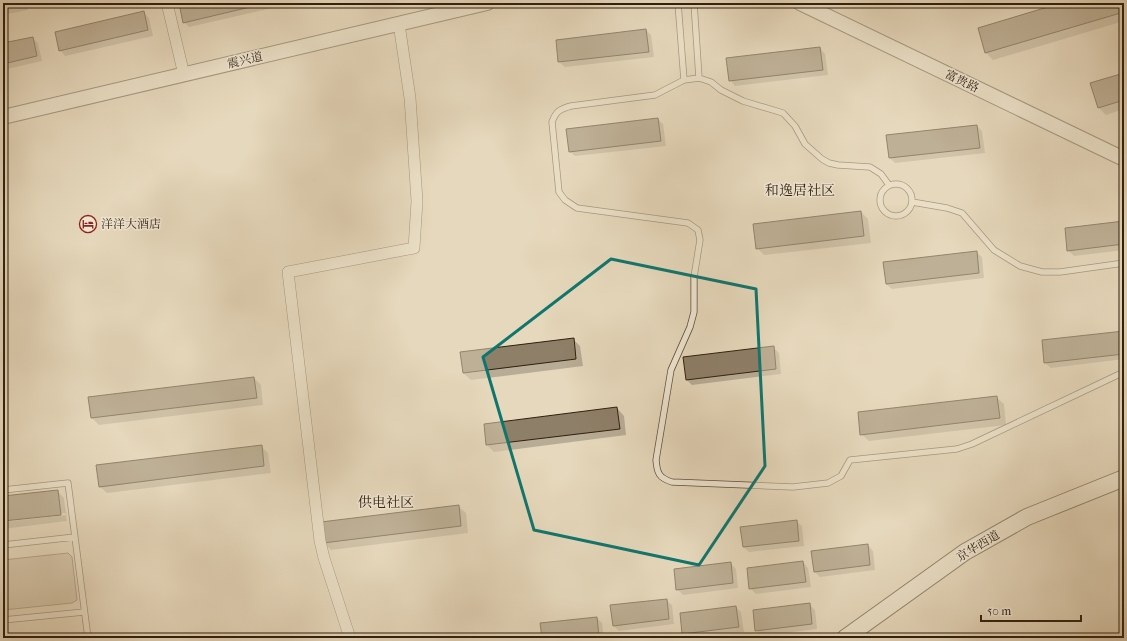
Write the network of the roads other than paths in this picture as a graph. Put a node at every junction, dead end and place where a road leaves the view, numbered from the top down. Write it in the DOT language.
graph roads {
  1 [pos="167,3"];
  2 [pos="487,3"];
  3 [pos="678,3"];
  4 [pos="694,3"];
  5 [pos="800,3"];
  6 [pos="399,24"];
  7 [pos="184,75"];
  8 [pos="699,78"];
  9 [pos="684,80"];
  10 [pos="3,118"];
  11 [pos="1124,159"];
  12 [pos="889,185"];
  13 [pos="912,202"];
  14 [pos="1124,263"];
  15 [pos="1124,372"];
  16 [pos="1124,478"];
  17 [pos="3,490"];
  18 [pos="75,537"];
  19 [pos="3,545"];
  20 [pos="84,612"];
  21 [pos="3,620"];
  22 [pos="88,638"];
  23 [pos="350,638"];
  24 [pos="845,638"];
  1 -- 7 [label="street"];
  2 -- 6 [label="street, 震兴道"];
  3 -- 9 [label="lane"];
  4 -- 8 [label="lane"];
  5 -- 11 [label="street, 富贵路"];
  6 -- 7 [label="street, 震兴道"];
  6 -- 23 [label="street"];
  7 -- 10 [label="street, 震兴道"];
  8 -- 9 [label="lane"];
  8 -- 12 [label="lane"];
  9 -- 15 [label="lane"];
  12 -- 13 [label="lane"];
  12 -- 13 [label="lane"];
  13 -- 14 [label="lane"];
  16 -- 24 [label="main road, 京华西道"];
  17 -- 18 [label="lane"];
  18 -- 19 [label="lane"];
  18 -- 20 [label="lane"];
  20 -- 21 [label="lane"];
  20 -- 22 [label="lane"];
}
